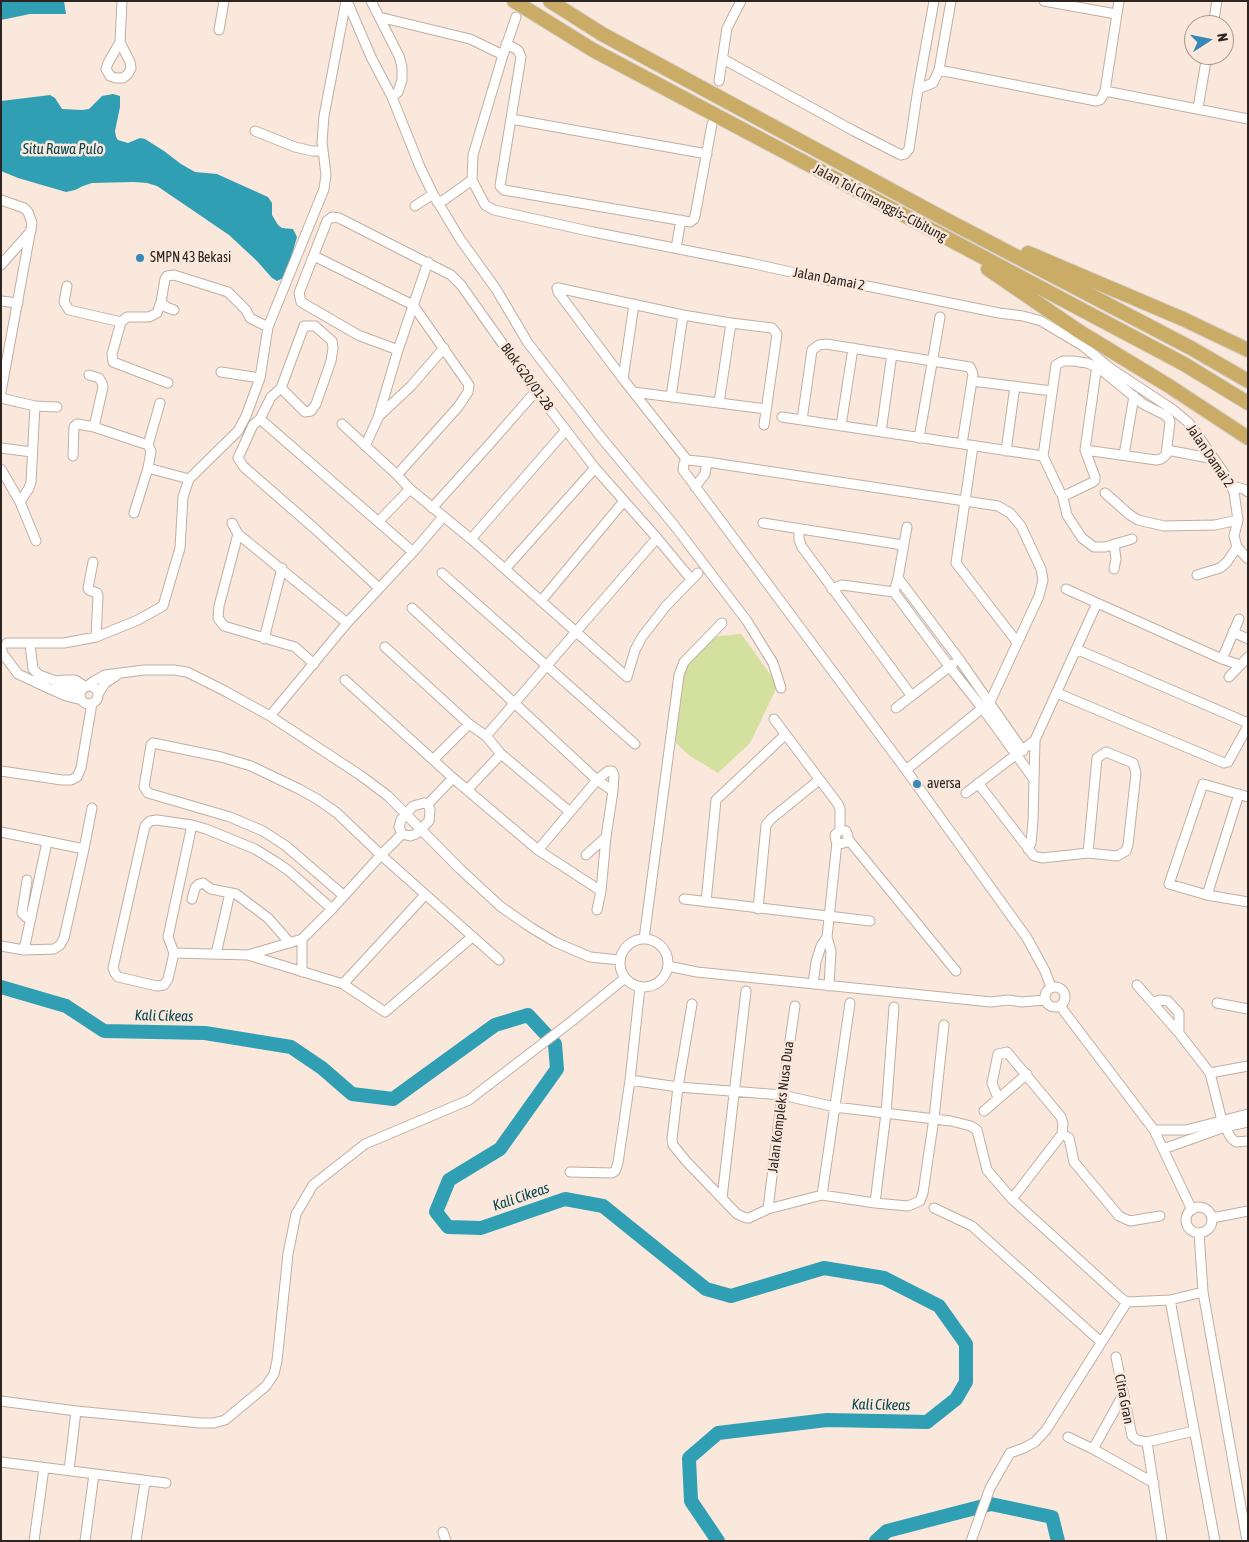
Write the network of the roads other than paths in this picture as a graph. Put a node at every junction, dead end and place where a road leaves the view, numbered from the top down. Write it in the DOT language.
graph roads {
  1 [pos="122,1"];
  2 [pos="224,1"];
  3 [pos="346,1"];
  4 [pos="371,1"];
  5 [pos="514,1"];
  6 [pos="550,1"];
  7 [pos="740,1"];
  8 [pos="934,1"];
  9 [pos="951,1"];
  10 [pos="1044,1"];
  11 [pos="1119,1"];
  12 [pos="1217,1"];
  13 [pos="1116,14"];
  14 [pos="1215,15"];
  15 [pos="378,17"];
  16 [pos="516,17"];
  17 [pos="219,30"];
  18 [pos="928,34"];
  19 [pos="944,35"];
  20 [pos="120,42"];
  21 [pos="506,44"];
  22 [pos="503,55"];
  23 [pos="724,59"];
  24 [pos="1205,65"];
  25 [pos="939,70"];
  26 [pos="720,81"];
  27 [pos="918,89"];
  28 [pos="1105,91"];
  29 [pos="392,97"];
  30 [pos="1198,108"];
  31 [pos="511,119"];
  32 [pos="1248,119"];
  33 [pos="712,124"];
  34 [pos="256,131"];
  35 [pos="322,151"];
  36 [pos="707,154"];
  37 [pos="472,180"];
  38 [pos="435,198"];
  39 [pos="1,200"];
  40 [pos="415,206"];
  41 [pos="939,216"];
  42 [pos="681,220"];
  43 [pos="31,230"];
  44 [pos="930,230"];
  45 [pos="676,248"];
  46 [pos="314,256"];
  47 [pos="428,262"];
  48 [pos="1,265"];
  49 [pos="67,286"];
  50 [pos="1,301"];
  51 [pos="161,302"];
  52 [pos="18,303"];
  53 [pos="634,304"];
  54 [pos="413,305"];
  55 [pos="174,310"];
  56 [pos="683,315"];
  57 [pos="940,317"];
  58 [pos="121,322"];
  59 [pos="731,323"];
  60 [pos="268,327"];
  61 [pos="444,348"];
  62 [pos="852,348"];
  63 [pos="398,350"];
  64 [pos="1248,350"];
  65 [pos="892,354"];
  66 [pos="932,360"];
  67 [pos="1099,368"];
  68 [pos="221,372"];
  69 [pos="89,375"];
  70 [pos="260,378"];
  71 [pos="623,379"];
  72 [pos="972,380"];
  73 [pos="1248,381"];
  74 [pos="168,383"];
  75 [pos="1015,386"];
  76 [pos="281,388"];
  77 [pos="536,391"];
  78 [pos="1052,391"];
  79 [pos="1,392"];
  80 [pos="634,392"];
  81 [pos="1134,396"];
  82 [pos="671,397"];
  83 [pos="1,398"];
  84 [pos="160,403"];
  85 [pos="719,403"];
  86 [pos="1248,403"];
  87 [pos="35,406"];
  88 [pos="57,407"];
  89 [pos="766,409"];
  90 [pos="782,417"];
  91 [pos="260,418"];
  92 [pos="378,418"];
  93 [pos="802,420"];
  94 [pos="342,424"];
  95 [pos="764,425"];
  96 [pos="841,426"];
  97 [pos="94,427"];
  98 [pos="566,430"];
  99 [pos="880,432"];
  100 [pos="919,438"];
  101 [pos="1248,438"];
  102 [pos="962,444"];
  103 [pos="148,445"];
  104 [pos="365,446"];
  105 [pos="973,446"];
  106 [pos="1,448"];
  107 [pos="1085,450"];
  108 [pos="1167,450"];
  109 [pos="1006,451"];
  110 [pos="32,452"];
  111 [pos="1124,455"];
  112 [pos="73,456"];
  113 [pos="1043,456"];
  114 [pos="1209,458"];
  115 [pos="687,460"];
  116 [pos="707,462"];
  117 [pos="148,468"];
  118 [pos="595,468"];
  119 [pos="1,469"];
  120 [pos="397,475"];
  121 [pos="188,479"];
  122 [pos="695,486"];
  123 [pos="1231,486"];
  124 [pos="410,489"];
  125 [pos="1248,492"];
  126 [pos="1105,493"];
  127 [pos="1062,494"];
  128 [pos="624,501"];
  129 [pos="20,502"];
  130 [pos="966,502"];
  131 [pos="432,508"];
  132 [pos="134,513"];
  133 [pos="443,517"];
  134 [pos="1238,520"];
  135 [pos="379,522"];
  136 [pos="232,523"];
  137 [pos="763,523"];
  138 [pos="907,527"];
  139 [pos="799,529"];
  140 [pos="238,534"];
  141 [pos="657,538"];
  142 [pos="471,539"];
  143 [pos="1132,539"];
  144 [pos="36,541"];
  145 [pos="1114,544"];
  146 [pos="903,545"];
  147 [pos="1237,548"];
  148 [pos="413,552"];
  149 [pos="1248,558"];
  150 [pos="93,562"];
  151 [pos="282,568"];
  152 [pos="505,569"];
  153 [pos="1114,569"];
  154 [pos="698,572"];
  155 [pos="442,573"];
  156 [pos="1198,575"];
  157 [pos="898,578"];
  158 [pos="691,579"];
  159 [pos="379,588"];
  160 [pos="832,589"];
  161 [pos="1066,589"];
  162 [pos="894,592"];
  163 [pos="541,601"];
  164 [pos="1097,603"];
  165 [pos="412,608"];
  166 [pos="1239,619"];
  167 [pos="347,623"];
  168 [pos="722,623"];
  169 [pos="576,632"];
  170 [pos="1233,632"];
  171 [pos="96,637"];
  172 [pos="264,639"];
  173 [pos="1248,639"];
  174 [pos="1017,642"];
  175 [pos="30,644"];
  176 [pos="4,645"];
  177 [pos="385,647"];
  178 [pos="1076,649"];
  179 [pos="1248,657"];
  180 [pos="959,659"];
  181 [pos="1222,659"];
  182 [pos="314,664"];
  183 [pos="1240,665"];
  184 [pos="949,666"];
  185 [pos="546,667"];
  186 [pos="120,673"];
  187 [pos="1229,677"];
  188 [pos="345,680"];
  189 [pos="84,688"];
  190 [pos="781,688"];
  191 [pos="50,689"];
  192 [pos="1056,693"];
  193 [pos="98,694"];
  194 [pos="911,695"];
  195 [pos="82,700"];
  196 [pos="92,703"];
  197 [pos="514,703"];
  198 [pos="986,705"];
  199 [pos="896,708"];
  200 [pos="270,716"];
  201 [pos="774,719"];
  202 [pos="469,724"];
  203 [pos="1248,724"];
  204 [pos="786,735"];
  205 [pos="486,736"];
  206 [pos="1244,738"];
  207 [pos="1035,740"];
  208 [pos="634,744"];
  209 [pos="1019,753"];
  210 [pos="501,754"];
  211 [pos="434,759"];
  212 [pos="906,770"];
  213 [pos="1,771"];
  214 [pos="453,778"];
  215 [pos="1033,778"];
  216 [pos="597,780"];
  217 [pos="819,780"];
  218 [pos="978,783"];
  219 [pos="468,789"];
  220 [pos="613,791"];
  221 [pos="966,793"];
  222 [pos="1243,796"];
  223 [pos="428,804"];
  224 [pos="92,808"];
  225 [pos="570,812"];
  226 [pos="406,813"];
  227 [pos="192,826"];
  228 [pos="422,829"];
  229 [pos="840,830"];
  230 [pos="1,832"];
  231 [pos="402,834"];
  232 [pos="606,837"];
  233 [pos="848,839"];
  234 [pos="47,842"];
  235 [pos="837,842"];
  236 [pos="84,848"];
  237 [pos="1028,849"];
  238 [pos="538,850"];
  239 [pos="1088,853"];
  240 [pos="381,855"];
  241 [pos="586,855"];
  242 [pos="27,880"];
  243 [pos="601,891"];
  244 [pos="230,894"];
  245 [pos="425,895"];
  246 [pos="344,896"];
  247 [pos="1207,896"];
  248 [pos="192,899"];
  249 [pos="684,899"];
  250 [pos="1248,901"];
  251 [pos="706,902"];
  252 [pos="332,909"];
  253 [pos="758,909"];
  254 [pos="597,910"];
  255 [pos="829,916"];
  256 [pos="31,918"];
  257 [pos="870,922"];
  258 [pos="472,937"];
  259 [pos="827,937"];
  260 [pos="644,938"];
  261 [pos="302,939"];
  262 [pos="290,942"];
  263 [pos="1,946"];
  264 [pos="24,950"];
  265 [pos="174,953"];
  266 [pos="216,954"];
  267 [pos="248,955"];
  268 [pos="499,960"];
  269 [pos="620,960"];
  270 [pos="816,962"];
  271 [pos="831,964"];
  272 [pos="668,966"];
  273 [pos="956,971"];
  274 [pos="302,972"];
  275 [pos="625,978"];
  276 [pos="343,984"];
  277 [pos="813,984"];
  278 [pos="1137,985"];
  279 [pos="829,986"];
  280 [pos="640,987"];
  281 [pos="1051,987"];
  282 [pos="746,991"];
  283 [pos="1046,1000"];
  284 [pos="1152,1002"];
  285 [pos="850,1003"];
  286 [pos="1217,1003"];
  287 [pos="692,1004"];
  288 [pos="795,1006"];
  289 [pos="1060,1006"];
  290 [pos="894,1007"];
  291 [pos="1248,1009"];
  292 [pos="944,1025"];
  293 [pos="1179,1033"];
  294 [pos="1248,1066"];
  295 [pos="1027,1074"];
  296 [pos="1210,1074"];
  297 [pos="630,1080"];
  298 [pos="678,1087"];
  299 [pos="734,1091"];
  300 [pos="782,1095"];
  301 [pos="998,1098"];
  302 [pos="835,1107"];
  303 [pos="984,1111"];
  304 [pos="886,1114"];
  305 [pos="1248,1114"];
  306 [pos="934,1118"];
  307 [pos="1248,1122"];
  308 [pos="1223,1124"];
  309 [pos="1154,1130"];
  310 [pos="1062,1134"];
  311 [pos="1248,1141"];
  312 [pos="1163,1149"];
  313 [pos="570,1172"];
  314 [pos="822,1195"];
  315 [pos="722,1198"];
  316 [pos="1012,1199"];
  317 [pos="875,1203"];
  318 [pos="934,1208"];
  319 [pos="768,1209"];
  320 [pos="1192,1210"];
  321 [pos="1248,1211"];
  322 [pos="1160,1216"];
  323 [pos="1212,1218"];
  324 [pos="1199,1233"];
  325 [pos="1203,1292"];
  326 [pos="1170,1300"];
  327 [pos="1127,1302"];
  328 [pos="1101,1342"];
  329 [pos="1116,1357"];
  330 [pos="1123,1395"];
  331 [pos="1,1401"];
  332 [pos="76,1411"];
  333 [pos="1194,1431"];
  334 [pos="1068,1437"];
  335 [pos="1148,1442"];
  336 [pos="1093,1449"];
  337 [pos="1,1462"];
  338 [pos="44,1468"];
  339 [pos="69,1470"];
  340 [pos="94,1474"];
  341 [pos="145,1482"];
  342 [pos="1154,1483"];
  343 [pos="166,1484"];
  344 [pos="972,1538"];
  345 [pos="34,1541"];
  346 [pos="85,1541"];
  347 [pos="136,1541"];
  348 [pos="1162,1541"];
  349 [pos="1214,1541"];
  350 [pos="1247,1541"];
  1 -- 20 [label="street"];
  2 -- 17 [label="street"];
  3 -- 29 [label="street"];
  3 -- 35 [label="street"];
  4 -- 15 [label="street"];
  5 -- 44 [label="highway, Jalan Tol Cimanggis–Cibitung"];
  6 -- 41 [label="highway, Jalan Tol Cimanggis–Cibitung"];
  7 -- 23 [label="street"];
  8 -- 18 [label="street"];
  9 -- 19 [label="street"];
  10 -- 13 [label="street"];
  11 -- 13 [label="street"];
  12 -- 14 [label="street"];
  13 -- 28 [label="street"];
  15 -- 22 [label="street"];
  15 -- 29 [label="street"];
  16 -- 21 [label="street, Jalan Damai 2"];
  18 -- 19 [label="street"];
  18 -- 27 [label="street"];
  19 -- 25 [label="street"];
  21 -- 22 [label="street, Jalan Damai 2"];
  21 -- 31 [label="street"];
  22 -- 37 [label="street, Jalan Damai 2"];
  23 -- 26 [label="street"];
  23 -- 27 [label="street"];
  24 -- 30 [label="street"];
  25 -- 27 [label="street"];
  25 -- 28 [label="street"];
  28 -- 30 [label="street"];
  29 -- 38 [label="street"];
  30 -- 32 [label="street"];
  31 -- 36 [label="street"];
  31 -- 42 [label="street"];
  33 -- 36 [label="street"];
  34 -- 35 [label="street"];
  35 -- 60 [label="street"];
  36 -- 42 [label="street"];
  37 -- 38 [label="street"];
  37 -- 45 [label="street, Jalan Damai 2"];
  38 -- 40 [label="street"];
  38 -- 190 [label="street"];
  39 -- 43 [label="street"];
  41 -- 64 [label="highway"];
  41 -- 73 [label="highway, Jalan Tol Cimanggis–Cibitung"];
  42 -- 45 [label="street"];
  43 -- 48 [label="street"];
  43 -- 52 [label="street"];
  44 -- 86 [label="highway, Jalan Tol Cimanggis–Cibitung"];
  44 -- 101 [label="highway"];
  45 -- 123 [label="street, Jalan Damai 2"];
  46 -- 47 [label="street, Blok G20/01-28"];
  46 -- 54 [label="street"];
  46 -- 63 [label="street"];
  47 -- 54 [label="street"];
  47 -- 77 [label="street, Blok G20/01-28"];
  49 -- 58 [label="street"];
  50 -- 52 [label="street"];
  51 -- 55 [label="street"];
  51 -- 58 [label="street"];
  51 -- 60 [label="street"];
  52 -- 79 [label="street"];
  53 -- 56 [label="street"];
  53 -- 71 [label="street"];
  53 -- 71 [label="street"];
  54 -- 61 [label="street"];
  54 -- 63 [label="street"];
  56 -- 59 [label="street"];
  56 -- 82 [label="street"];
  57 -- 66 [label="street"];
  58 -- 74 [label="street"];
  59 -- 85 [label="street"];
  59 -- 89 [label="street"];
  60 -- 70 [label="street"];
  61 -- 92 [label="street"];
  61 -- 120 [label="street"];
  62 -- 65 [label="street"];
  62 -- 93 [label="street"];
  62 -- 96 [label="street"];
  63 -- 92 [label="street"];
  65 -- 66 [label="street"];
  65 -- 99 [label="street"];
  66 -- 72 [label="street"];
  66 -- 100 [label="street"];
  67 -- 78 [label="street"];
  67 -- 81 [label="street"];
  67 -- 107 [label="street"];
  68 -- 70 [label="street"];
  69 -- 97 [label="street"];
  70 -- 121 [label="street"];
  71 -- 80 [label="street"];
  72 -- 75 [label="street"];
  72 -- 102 [label="street"];
  75 -- 78 [label="street"];
  75 -- 109 [label="street"];
  76 -- 76 [label="street"];
  76 -- 91 [label="street"];
  77 -- 98 [label="street, Blok G20/01-28"];
  77 -- 131 [label="street"];
  78 -- 113 [label="street"];
  80 -- 82 [label="street"];
  80 -- 115 [label="street"];
  81 -- 108 [label="street"];
  81 -- 111 [label="street"];
  82 -- 85 [label="street"];
  83 -- 87 [label="street"];
  84 -- 103 [label="street"];
  85 -- 89 [label="street"];
  87 -- 88 [label="street"];
  87 -- 110 [label="street"];
  89 -- 95 [label="street"];
  90 -- 93 [label="street"];
  91 -- 135 [label="street"];
  91 -- 159 [label="street"];
  92 -- 104 [label="street"];
  93 -- 96 [label="street"];
  94 -- 104 [label="street"];
  96 -- 99 [label="street"];
  97 -- 103 [label="street"];
  97 -- 112 [label="street"];
  98 -- 118 [label="street, Blok G20/01-28"];
  98 -- 142 [label="street"];
  99 -- 100 [label="street"];
  100 -- 102 [label="street"];
  102 -- 105 [label="street"];
  103 -- 117 [label="street"];
  104 -- 120 [label="street"];
  105 -- 109 [label="street"];
  105 -- 130 [label="street"];
  106 -- 110 [label="street"];
  107 -- 111 [label="street"];
  107 -- 127 [label="street"];
  108 -- 111 [label="street"];
  108 -- 114 [label="street"];
  109 -- 113 [label="street"];
  110 -- 129 [label="street"];
  113 -- 127 [label="street"];
  115 -- 116 [label="street"];
  115 -- 122 [label="street"];
  116 -- 122 [label="street"];
  116 -- 130 [label="street"];
  117 -- 121 [label="street"];
  117 -- 132 [label="street"];
  118 -- 128 [label="street, Blok G20/01-28"];
  118 -- 152 [label="street"];
  119 -- 129 [label="street"];
  120 -- 124 [label="street"];
  121 -- 171 [label="street"];
  122 -- 212 [label="street"];
  123 -- 125 [label="street"];
  123 -- 134 [label="street, Jalan Damai 2"];
  124 -- 131 [label="street"];
  124 -- 135 [label="street"];
  126 -- 134 [label="street"];
  127 -- 145 [label="street"];
  128 -- 141 [label="street, Blok G20/01-28"];
  128 -- 163 [label="street"];
  129 -- 144 [label="street"];
  130 -- 174 [label="street"];
  130 -- 174 [label="street"];
  131 -- 133 [label="street"];
  133 -- 142 [label="street"];
  133 -- 148 [label="street"];
  134 -- 147 [label="street, Jalan Damai 2"];
  135 -- 148 [label="street"];
  136 -- 140 [label="street"];
  137 -- 139 [label="street"];
  138 -- 146 [label="street"];
  139 -- 146 [label="street"];
  139 -- 160 [label="street"];
  140 -- 151 [label="street"];
  140 -- 172 [label="street"];
  141 -- 158 [label="street, Blok G20/01-28"];
  141 -- 169 [label="street"];
  142 -- 152 [label="street"];
  143 -- 145 [label="street"];
  145 -- 153 [label="street"];
  146 -- 157 [label="street"];
  147 -- 149 [label="street"];
  147 -- 156 [label="street"];
  148 -- 159 [label="street"];
  150 -- 171 [label="street"];
  151 -- 167 [label="street"];
  151 -- 172 [label="street"];
  152 -- 163 [label="street"];
  154 -- 158 [label="street"];
  155 -- 185 [label="street"];
  157 -- 162 [label="street"];
  157 -- 180 [label="street"];
  158 -- 169 [label="street"];
  159 -- 167 [label="street"];
  160 -- 162 [label="street"];
  160 -- 194 [label="street"];
  161 -- 164 [label="street"];
  162 -- 184 [label="street"];
  163 -- 169 [label="street"];
  164 -- 178 [label="street"];
  164 -- 181 [label="street"];
  165 -- 197 [label="street"];
  166 -- 170 [label="street"];
  167 -- 182 [label="street"];
  168 -- 260 [label="street"];
  169 -- 185 [label="street"];
  170 -- 173 [label="street"];
  170 -- 181 [label="street"];
  171 -- 175 [label="street"];
  172 -- 182 [label="street"];
  174 -- 198 [label="street"];
  175 -- 176 [label="street"];
  175 -- 189 [label="street"];
  176 -- 191 [label="street"];
  177 -- 202 [label="street"];
  178 -- 192 [label="street"];
  178 -- 203 [label="street"];
  179 -- 183 [label="street"];
  180 -- 184 [label="street"];
  180 -- 198 [label="street"];
  181 -- 183 [label="street"];
  182 -- 200 [label="street"];
  183 -- 187 [label="street"];
  184 -- 194 [label="street"];
  184 -- 198 [label="street"];
  185 -- 197 [label="street"];
  185 -- 208 [label="street"];
  186 -- 189 [label="street"];
  186 -- 193 [label="street"];
  186 -- 200 [label="street"];
  188 -- 211 [label="street"];
  189 -- 191 [label="street"];
  189 -- 193 [label="street"];
  189 -- 195 [label="street"];
  191 -- 195 [label="street"];
  192 -- 206 [label="street"];
  192 -- 207 [label="street"];
  193 -- 196 [label="street"];
  194 -- 199 [label="street"];
  195 -- 196 [label="street"];
  196 -- 213 [label="street"];
  197 -- 205 [label="street"];
  197 -- 216 [label="street"];
  198 -- 209 [label="street"];
  198 -- 212 [label="street"];
  200 -- 226 [label="street"];
  201 -- 204 [label="street"];
  202 -- 205 [label="street"];
  202 -- 211 [label="street"];
  203 -- 206 [label="street"];
  204 -- 217 [label="street"];
  204 -- 251 [label="street"];
  205 -- 210 [label="street"];
  207 -- 209 [label="street"];
  207 -- 215 [label="street"];
  209 -- 215 [label="street"];
  209 -- 218 [label="street"];
  210 -- 219 [label="street"];
  210 -- 225 [label="street"];
  211 -- 214 [label="street"];
  212 -- 281 [label="street"];
  214 -- 219 [label="street"];
  214 -- 223 [label="street"];
  215 -- 237 [label="street"];
  216 -- 220 [label="street"];
  216 -- 220 [label="street"];
  216 -- 225 [label="street"];
  217 -- 229 [label="street"];
  217 -- 253 [label="street"];
  218 -- 221 [label="street"];
  218 -- 237 [label="street"];
  219 -- 238 [label="street"];
  220 -- 232 [label="street"];
  222 -- 247 [label="street"];
  222 -- 247 [label="street"];
  223 -- 226 [label="street"];
  223 -- 228 [label="street"];
  224 -- 236 [label="street"];
  225 -- 238 [label="street"];
  226 -- 228 [label="street"];
  226 -- 231 [label="street"];
  227 -- 252 [label="street"];
  227 -- 265 [label="street"];
  227 -- 265 [label="street"];
  228 -- 231 [label="street"];
  228 -- 269 [label="street"];
  229 -- 233 [label="street"];
  229 -- 235 [label="street"];
  230 -- 234 [label="street"];
  231 -- 240 [label="street"];
  232 -- 241 [label="street"];
  232 -- 243 [label="street"];
  233 -- 235 [label="street"];
  233 -- 273 [label="street"];
  234 -- 236 [label="street"];
  234 -- 256 [label="street"];
  235 -- 255 [label="street"];
  236 -- 264 [label="street"];
  237 -- 239 [label="street"];
  238 -- 243 [label="street"];
  239 -- 239 [label="street"];
  240 -- 245 [label="street"];
  240 -- 246 [label="street"];
  240 -- 246 [label="street"];
  242 -- 256 [label="street"];
  243 -- 254 [label="street"];
  244 -- 248 [label="street"];
  244 -- 262 [label="street"];
  244 -- 266 [label="street"];
  245 -- 258 [label="street"];
  245 -- 276 [label="street"];
  246 -- 252 [label="street"];
  247 -- 250 [label="street"];
  249 -- 251 [label="street"];
  251 -- 253 [label="street"];
  252 -- 261 [label="street"];
  253 -- 255 [label="street"];
  255 -- 257 [label="street"];
  255 -- 259 [label="street"];
  256 -- 264 [label="street"];
  258 -- 268 [label="street"];
  258 -- 276 [label="street"];
  259 -- 270 [label="street"];
  259 -- 271 [label="street"];
  260 -- 269 [label="street"];
  260 -- 272 [label="street"];
  261 -- 262 [label="street"];
  261 -- 274 [label="street"];
  262 -- 267 [label="street"];
  263 -- 264 [label="street"];
  265 -- 266 [label="street"];
  266 -- 267 [label="street"];
  267 -- 274 [label="street"];
  269 -- 275 [label="street"];
  270 -- 271 [label="street"];
  270 -- 277 [label="street"];
  271 -- 279 [label="street"];
  272 -- 277 [label="street"];
  272 -- 280 [label="street"];
  274 -- 276 [label="street"];
  275 -- 280 [label="street"];
  275 -- 332 [label="street"];
  277 -- 279 [label="street"];
  278 -- 284 [label="street"];
  279 -- 283 [label="street"];
  280 -- 297 [label="street"];
  281 -- 283 [label="street"];
  281 -- 289 [label="street"];
  282 -- 299 [label="street"];
  283 -- 289 [label="street"];
  284 -- 293 [label="street"];
  284 -- 293 [label="street"];
  285 -- 302 [label="street"];
  286 -- 291 [label="street"];
  287 -- 298 [label="street"];
  288 -- 300 [label="street, Jalan Kompleks Nusa Dua"];
  289 -- 309 [label="street"];
  290 -- 304 [label="street"];
  292 -- 306 [label="street"];
  293 -- 296 [label="street"];
  294 -- 296 [label="street"];
  295 -- 301 [label="street"];
  295 -- 301 [label="street"];
  295 -- 310 [label="street"];
  296 -- 308 [label="street"];
  297 -- 298 [label="street"];
  297 -- 313 [label="street"];
  298 -- 299 [label="street"];
  298 -- 315 [label="street"];
  299 -- 300 [label="street"];
  299 -- 315 [label="street"];
  300 -- 302 [label="street"];
  300 -- 319 [label="street, Jalan Kompleks Nusa Dua"];
  301 -- 303 [label="street"];
  302 -- 304 [label="street"];
  302 -- 314 [label="street"];
  304 -- 306 [label="street"];
  304 -- 317 [label="street"];
  305 -- 308 [label="street"];
  306 -- 316 [label="street"];
  306 -- 317 [label="street"];
  307 -- 308 [label="street"];
  308 -- 309 [label="street"];
  308 -- 311 [label="street"];
  308 -- 312 [label="street"];
  309 -- 312 [label="street"];
  310 -- 316 [label="street"];
  310 -- 322 [label="street"];
  312 -- 320 [label="street"];
  314 -- 317 [label="street"];
  314 -- 319 [label="street"];
  315 -- 319 [label="street"];
  316 -- 327 [label="street"];
  318 -- 328 [label="street"];
  320 -- 323 [label="street"];
  320 -- 324 [label="street"];
  321 -- 323 [label="street"];
  323 -- 324 [label="street"];
  324 -- 325 [label="street"];
  325 -- 326 [label="street"];
  325 -- 350 [label="street"];
  326 -- 327 [label="street"];
  326 -- 333 [label="street"];
  327 -- 328 [label="street"];
  328 -- 344 [label="street"];
  329 -- 330 [label="street, Citra Gran"];
  330 -- 335 [label="street, Citra Gran"];
  330 -- 336 [label="street"];
  331 -- 332 [label="street"];
  332 -- 339 [label="street"];
  333 -- 335 [label="street"];
  333 -- 349 [label="street"];
  334 -- 336 [label="street"];
  335 -- 342 [label="street"];
  336 -- 342 [label="street"];
  337 -- 338 [label="street"];
  338 -- 339 [label="street"];
  338 -- 345 [label="street"];
  339 -- 340 [label="street"];
  340 -- 341 [label="street"];
  340 -- 346 [label="street"];
  341 -- 343 [label="street"];
  341 -- 347 [label="street"];
  342 -- 348 [label="street"];
}
